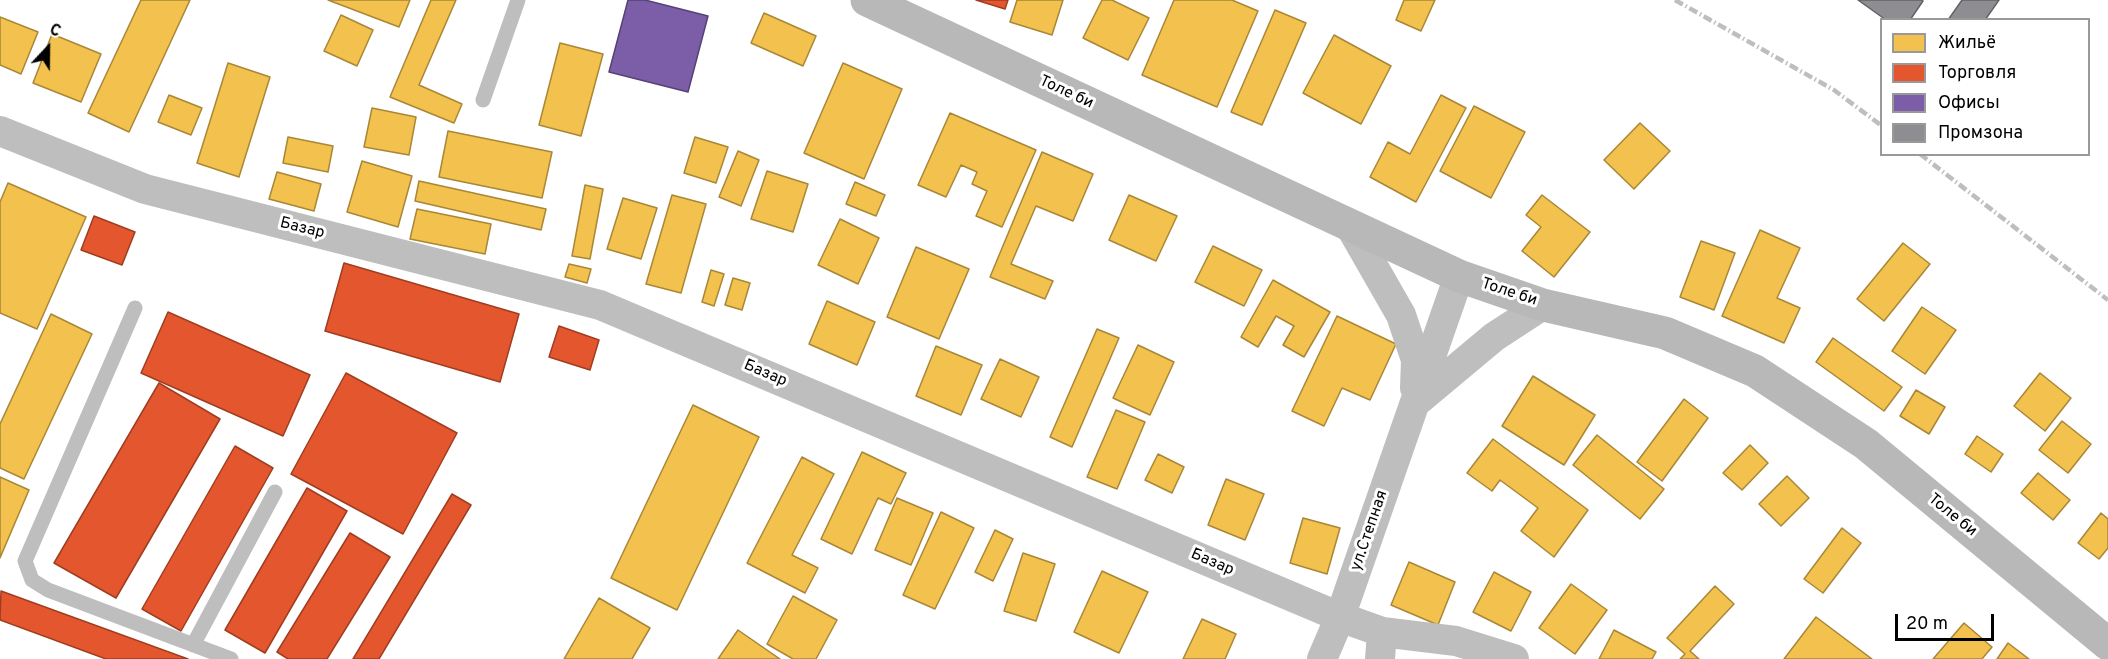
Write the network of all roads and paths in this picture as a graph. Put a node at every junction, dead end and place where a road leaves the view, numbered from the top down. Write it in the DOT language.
graph roads {
  1 [pos="519,0"];
  2 [pos="867,0"];
  3 [pos="483,100"];
  4 [pos="0,131"];
  5 [pos="1350,226"];
  6 [pos="1459,276"];
  7 [pos="1543,305"];
  8 [pos="135,308"];
  9 [pos="1415,403"];
  10 [pos="275,492"];
  11 [pos="1340,617"];
  12 [pos="2108,644"];
  13 [pos="193,645"];
  14 [pos="1381,645"];
  15 [pos="231,659"];
  16 [pos="1322,659"];
  17 [pos="1514,659"];
  1 -- 3 [label="lane"];
  2 -- 5 [label="main road, Толе би"];
  4 -- 11 [label="street, Базар"];
  5 -- 6 [label="main road, Толе би"];
  5 -- 9 [label="street"];
  6 -- 7 [label="main road, Толе би"];
  6 -- 9 [label="street, ул.Степная"];
  7 -- 9 [label="street"];
  7 -- 12 [label="main road, Толе би"];
  8 -- 13 [label="lane"];
  9 -- 11 [label="street, ул.Степная"];
  10 -- 13 [label="lane"];
  11 -- 14 [label="street, Базар"];
  11 -- 16 [label="street, ул.Степная"];
  13 -- 15 [label="lane"];
  14 -- 17 [label="street, Базар"];
}
